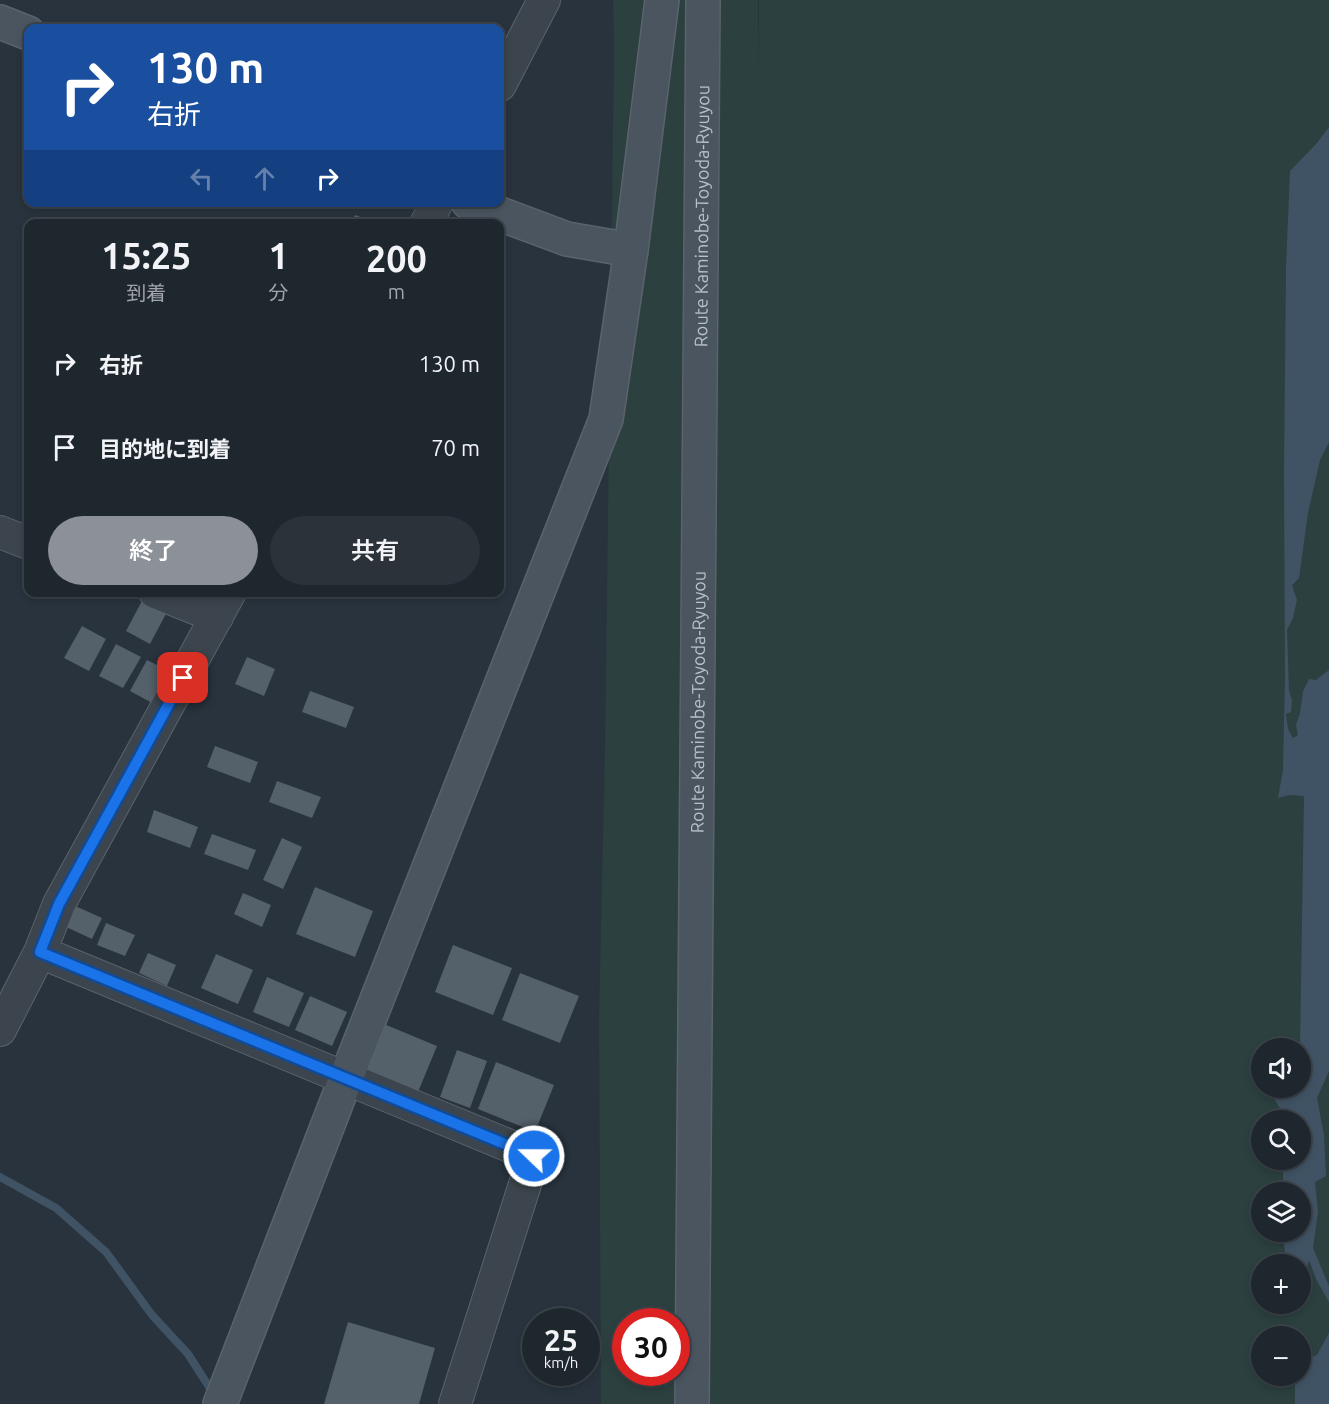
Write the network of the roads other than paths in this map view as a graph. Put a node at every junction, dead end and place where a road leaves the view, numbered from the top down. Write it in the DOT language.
graph roads {
  1 [pos="544,0"];
  2 [pos="662,0"];
  3 [pos="703,0"];
  4 [pos="0,22"];
  5 [pos="24,31"];
  6 [pos="504,77"];
  7 [pos="481,207"];
  8 [pos="631,250"];
  9 [pos="0,532"];
  10 [pos="24,541"];
  11 [pos="182,597"];
  12 [pos="224,605"];
  13 [pos="40,952"];
  14 [pos="0,1030"];
  15 [pos="346,1078"];
  16 [pos="220,1404"];
  17 [pos="455,1404"];
  18 [pos="692,1404"];
  1 -- 6 [label="street"];
  2 -- 8 [label="street"];
  3 -- 18 [label="street, Route Kaminobe-Toyoda-Ryuyou"];
  4 -- 5 [label="street"];
  7 -- 8 [label="street"];
  8 -- 15 [label="street"];
  9 -- 10 [label="street"];
  11 -- 12 [label="street"];
  12 -- 13 [label="street"];
  13 -- 14 [label="street"];
  13 -- 15 [label="street"];
  15 -- 16 [label="street"];
  15 -- 17 [label="street"];
}
